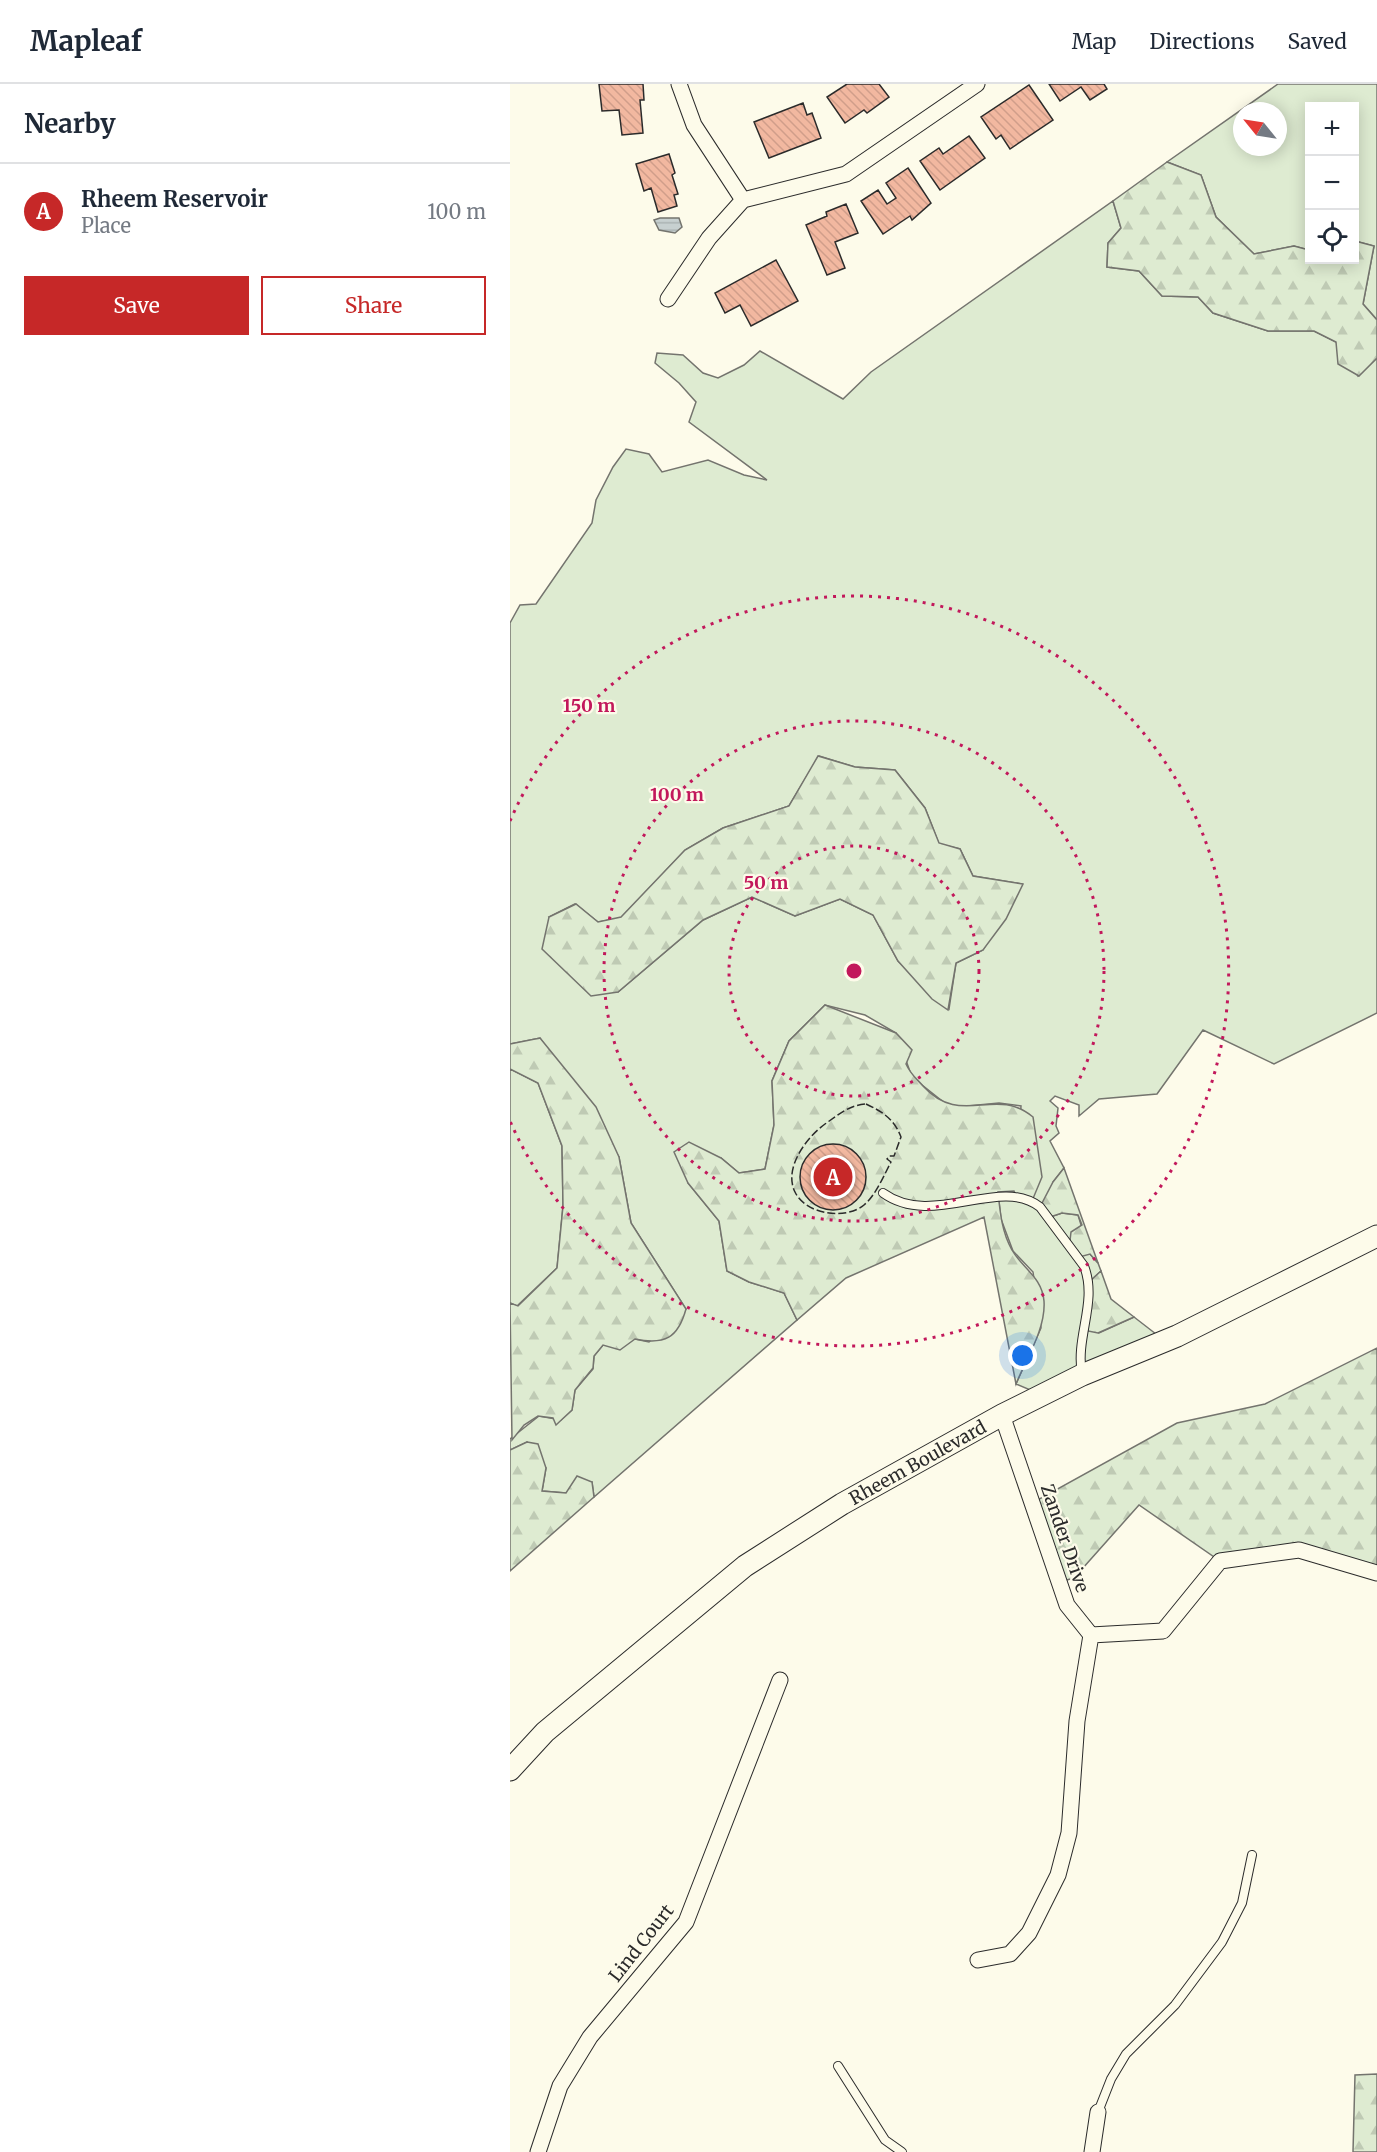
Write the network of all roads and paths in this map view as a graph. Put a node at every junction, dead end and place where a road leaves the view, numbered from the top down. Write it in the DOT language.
graph roads {
  1 [pos="679,84"];
  2 [pos="977,84"];
  3 [pos="743,200"];
  4 [pos="668,299"];
  5 [pos="883,1193"];
  6 [pos="1377,1236"];
  7 [pos="1082,1375"];
  8 [pos="1002,1415"];
  9 [pos="1377,1573"];
  10 [pos="1091,1635"];
  11 [pos="780,1680"];
  12 [pos="510,1770"];
  13 [pos="1252,1855"];
  14 [pos="978,1960"];
  15 [pos="838,2066"];
  16 [pos="1098,2112"];
  17 [pos="538,2152"];
  18 [pos="902,2152"];
  19 [pos="1092,2152"];
  1 -- 3 [label="street"];
  2 -- 3 [label="street"];
  3 -- 4 [label="street"];
  5 -- 7 [label="lane"];
  6 -- 7 [label="street, Rheem Boulevard"];
  7 -- 8 [label="street, Rheem Boulevard"];
  8 -- 10 [label="street, Zander Drive"];
  8 -- 12 [label="street, Rheem Boulevard"];
  9 -- 10 [label="street"];
  10 -- 14 [label="street"];
  11 -- 17 [label="street, Lind Court"];
  13 -- 16 [label="lane"];
  15 -- 18 [label="lane"];
  16 -- 19 [label="street"];
}
